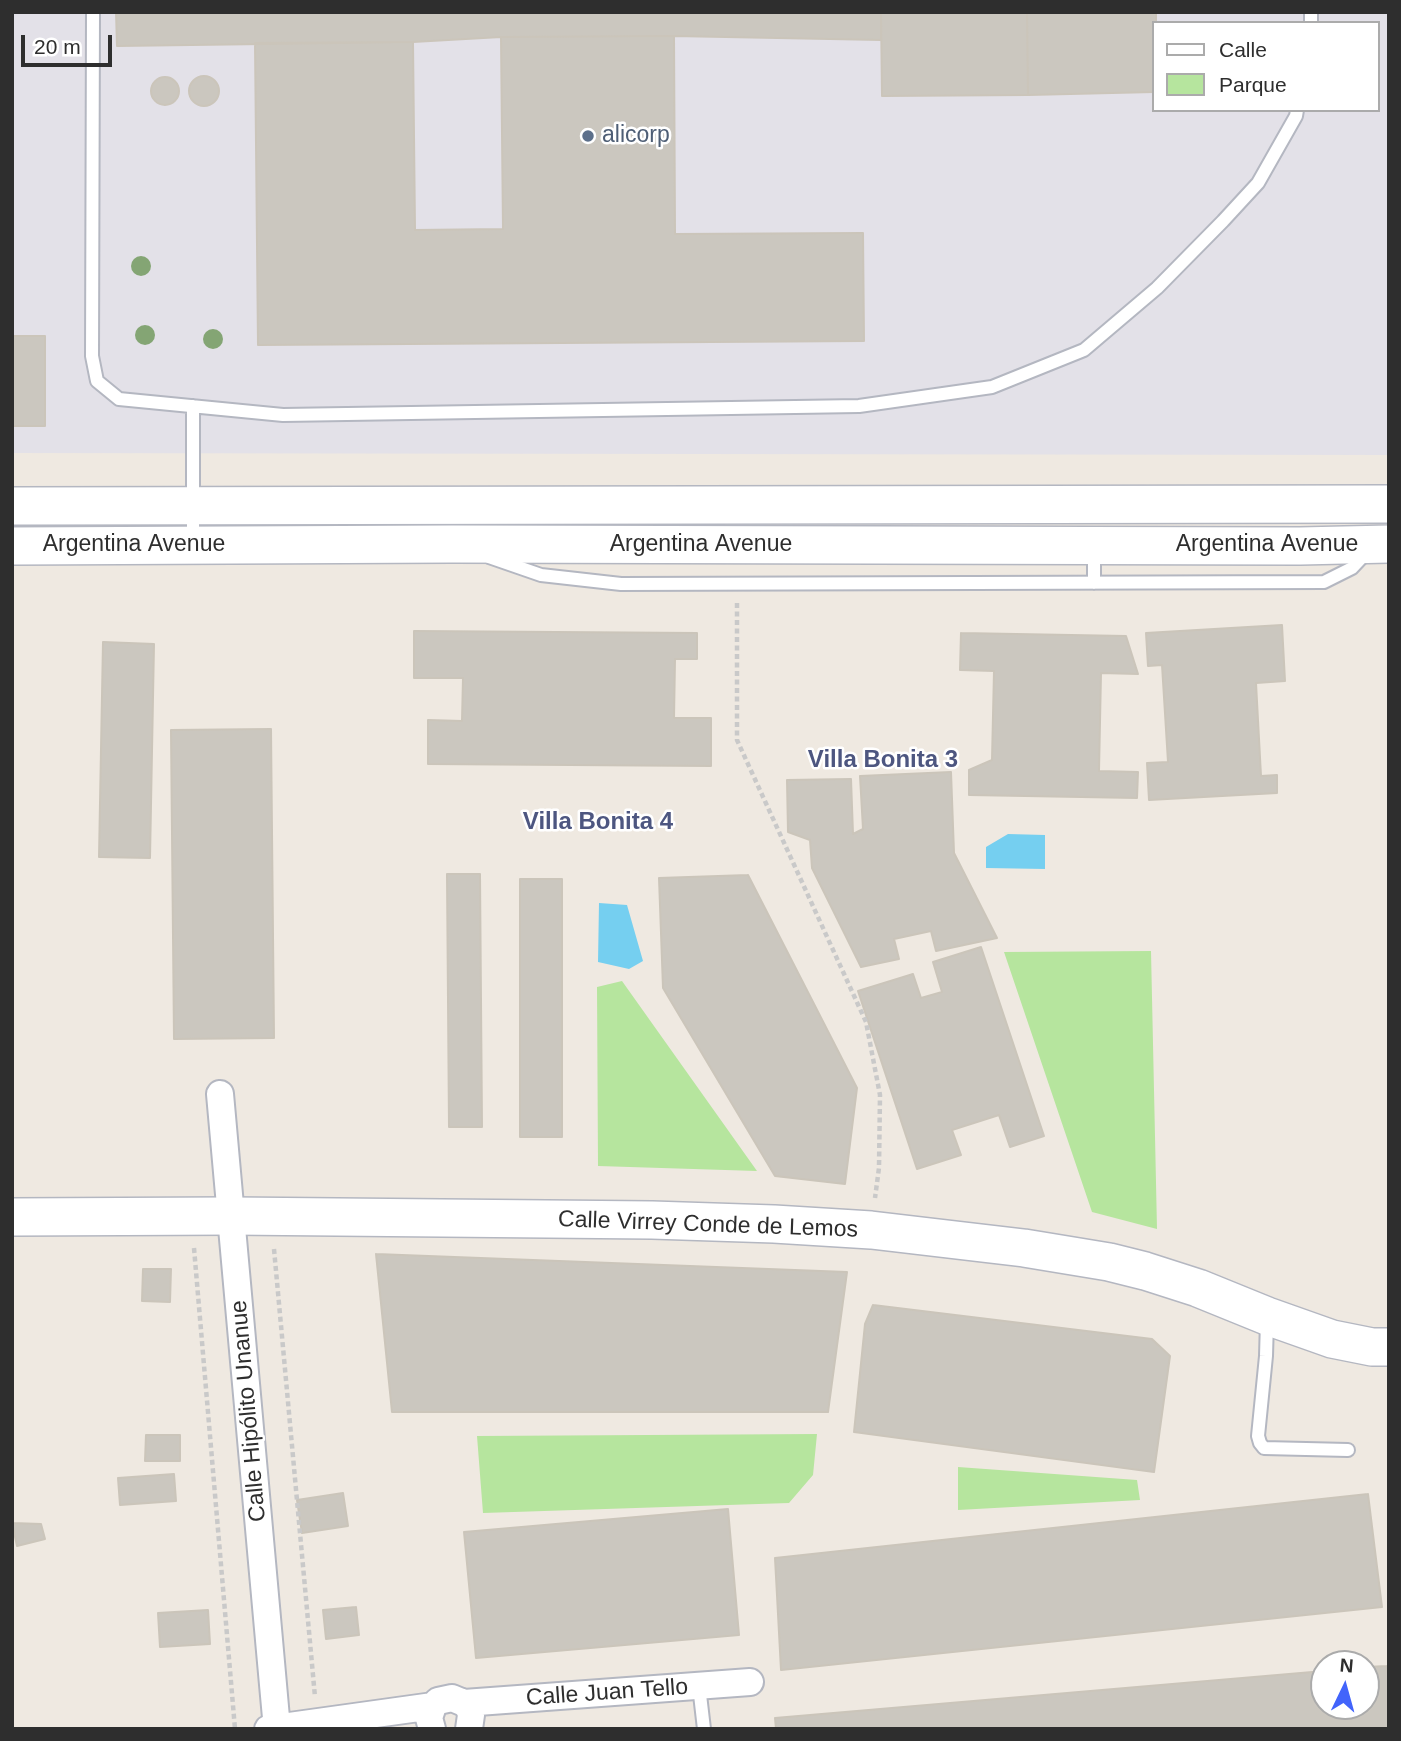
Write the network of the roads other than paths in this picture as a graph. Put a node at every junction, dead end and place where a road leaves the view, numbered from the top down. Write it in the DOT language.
graph roads {
  1 [pos="93,12"];
  2 [pos="1297,112"];
  3 [pos="193,406"];
  4 [pos="1389,504"];
  5 [pos="12,506"];
  6 [pos="193,506"];
  7 [pos="452,544"];
  8 [pos="1382,544"];
  9 [pos="194,545"];
  10 [pos="12,546"];
  11 [pos="1094,546"];
  12 [pos="1094,583"];
  13 [pos="220,1094"];
  14 [pos="232,1216"];
  15 [pos="12,1217"];
  16 [pos="1267,1316"];
  17 [pos="1389,1347"];
  18 [pos="1348,1450"];
  19 [pos="750,1682"];
  20 [pos="699,1686"];
  21 [pos="464,1703"];
  22 [pos="433,1717"];
  23 [pos="277,1728"];
  24 [pos="268,1729"];
  25 [pos="469,1729"];
  26 [pos="704,1729"];
  1 -- 3 [label="lane"];
  2 -- 3 [label="lane"];
  3 -- 6 [label="lane"];
  4 -- 6 [label="main road, Argentina Avenue"];
  5 -- 6 [label="main road, Argentina Avenue"];
  6 -- 9 [label="lane"];
  7 -- 9 [label="main road, Argentina Avenue"];
  7 -- 11 [label="main road, Argentina Avenue"];
  7 -- 12 [label="lane"];
  8 -- 11 [label="main road, Argentina Avenue"];
  8 -- 12 [label="lane"];
  9 -- 10 [label="main road, Argentina Avenue"];
  11 -- 12 [label="lane"];
  13 -- 14 [label="street, Calle Hipólito Unanue"];
  14 -- 15 [label="main road, Calle Virrey Conde de Lemos"];
  14 -- 16 [label="main road, Calle Virrey Conde de Lemos"];
  14 -- 23 [label="street, Calle Hipólito Unanue"];
  16 -- 17 [label="main road, Calle Virrey Conde de Lemos"];
  16 -- 18 [label="lane"];
  19 -- 20 [label="street, Calle Juan Tello"];
  20 -- 21 [label="street, Calle Juan Tello"];
  20 -- 26 [label="lane"];
  21 -- 22 [label="street, Calle Juan Tello"];
  21 -- 25 [label="street"];
  22 -- 23 [label="street, Calle Juan Tello"];
  23 -- 24 [label="street, Calle Juan Tello"];
}
